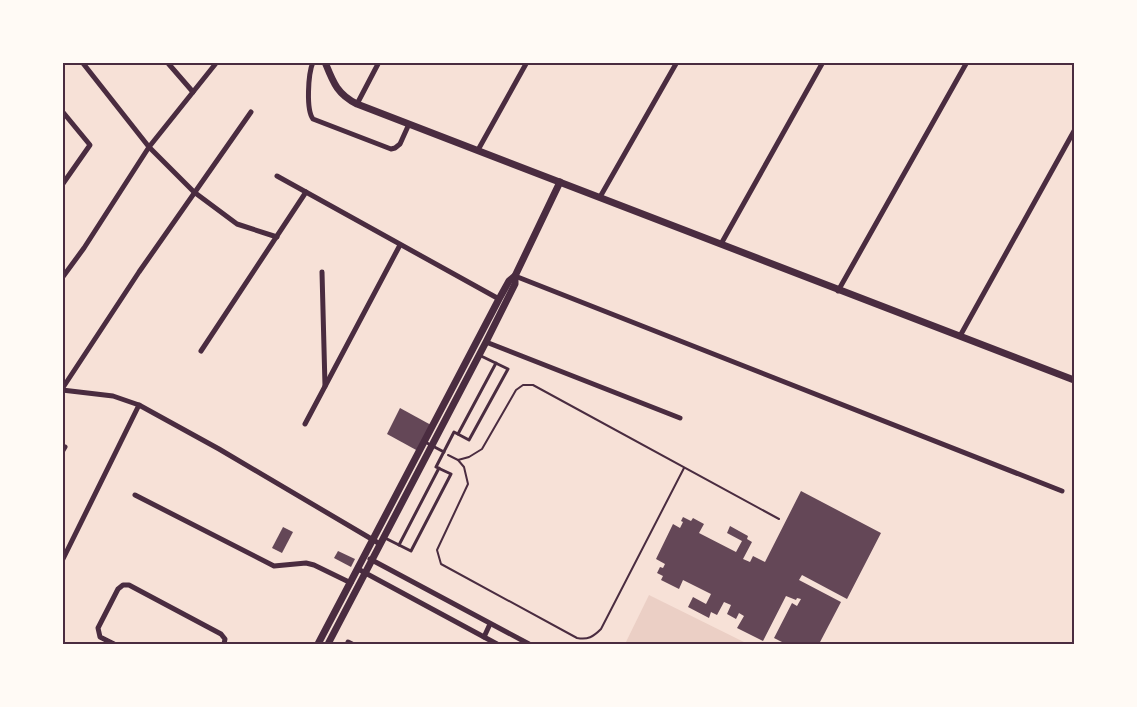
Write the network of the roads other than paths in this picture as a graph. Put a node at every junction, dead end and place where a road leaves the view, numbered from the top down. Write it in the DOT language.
graph roads {
  1 [pos="82,62"];
  2 [pos="167,62"];
  3 [pos="217,62"];
  4 [pos="313,62"];
  5 [pos="325,62"];
  6 [pos="379,62"];
  7 [pos="527,62"];
  8 [pos="677,62"];
  9 [pos="822,62"];
  10 [pos="968,62"];
  11 [pos="193,92"];
  12 [pos="356,104"];
  13 [pos="62,111"];
  14 [pos="251,112"];
  15 [pos="409,124"];
  16 [pos="1074,131"];
  17 [pos="148,147"];
  18 [pos="478,150"];
  19 [pos="277,176"];
  20 [pos="560,182"];
  21 [pos="62,184"];
  22 [pos="194,192"];
  23 [pos="306,192"];
  24 [pos="600,197"];
  25 [pos="277,237"];
  26 [pos="720,244"];
  27 [pos="400,245"];
  28 [pos="322,272"];
  29 [pos="515,276"];
  30 [pos="62,278"];
  31 [pos="838,291"];
  32 [pos="499,299"];
  33 [pos="960,336"];
  34 [pos="486,342"];
  35 [pos="201,351"];
  36 [pos="472,352"];
  37 [pos="480,356"];
  38 [pos="496,363"];
  39 [pos="1074,380"];
  40 [pos="325,386"];
  41 [pos="62,389"];
  42 [pos="138,405"];
  43 [pos="680,418"];
  44 [pos="305,424"];
  45 [pos="458,434"];
  46 [pos="425,442"];
  47 [pos="432,446"];
  48 [pos="444,452"];
  49 [pos="439,468"];
  50 [pos="1062,491"];
  51 [pos="135,495"];
  52 [pos="384,537"];
  53 [pos="377,543"];
  54 [pos="399,545"];
  55 [pos="368,558"];
  56 [pos="62,561"];
  57 [pos="362,570"];
  58 [pos="351,583"];
  59 [pos="490,624"];
  60 [pos="484,637"];
  61 [pos="114,644"];
  62 [pos="224,644"];
  63 [pos="318,644"];
  64 [pos="328,644"];
  65 [pos="497,644"];
  66 [pos="529,644"];
  1 -- 17 [label="street"];
  2 -- 11 [label="street"];
  3 -- 11 [label="street"];
  4 -- 15 [label="street"];
  5 -- 12 [label="street"];
  6 -- 12 [label="street"];
  7 -- 18 [label="street"];
  8 -- 24 [label="street"];
  9 -- 26 [label="street"];
  10 -- 31 [label="street"];
  11 -- 17 [label="street"];
  12 -- 15 [label="street"];
  13 -- 21 [label="street"];
  14 -- 22 [label="street"];
  15 -- 18 [label="street"];
  16 -- 33 [label="street"];
  17 -- 22 [label="street"];
  17 -- 30 [label="street"];
  18 -- 20 [label="street"];
  19 -- 23 [label="street"];
  20 -- 24 [label="street"];
  20 -- 29 [label="street"];
  22 -- 25 [label="street"];
  22 -- 41 [label="street"];
  23 -- 25 [label="street"];
  23 -- 27 [label="street"];
  24 -- 26 [label="street"];
  25 -- 35 [label="street"];
  26 -- 31 [label="street"];
  27 -- 32 [label="street"];
  27 -- 40 [label="street"];
  28 -- 40 [label="street"];
  29 -- 32 [label="street"];
  29 -- 34 [label="street"];
  29 -- 50 [label="street"];
  31 -- 33 [label="street"];
  32 -- 36 [label="street"];
  33 -- 39 [label="street"];
  34 -- 37 [label="street"];
  34 -- 43 [label="street"];
  36 -- 37 [label="lane"];
  36 -- 46 [label="street"];
  37 -- 38 [label="lane"];
  37 -- 47 [label="street"];
  38 -- 45 [label="lane"];
  38 -- 45 [label="lane"];
  40 -- 44 [label="street"];
  41 -- 42 [label="street"];
  42 -- 53 [label="street"];
  42 -- 56 [label="street"];
  45 -- 48 [label="lane"];
  46 -- 47 [label="lane"];
  46 -- 53 [label="street"];
  47 -- 48 [label="lane"];
  47 -- 52 [label="street"];
  48 -- 49 [label="lane"];
  49 -- 54 [label="lane"];
  49 -- 54 [label="lane"];
  51 -- 58 [label="street"];
  52 -- 53 [label="street"];
  52 -- 54 [label="lane"];
  53 -- 55 [label="street"];
  55 -- 57 [label="street"];
  55 -- 59 [label="street"];
  57 -- 58 [label="street"];
  57 -- 60 [label="street"];
  57 -- 64 [label="street"];
  58 -- 63 [label="street"];
  59 -- 60 [label="street"];
  59 -- 66 [label="street"];
  60 -- 65 [label="street"];
  61 -- 62 [label="street"];
}
